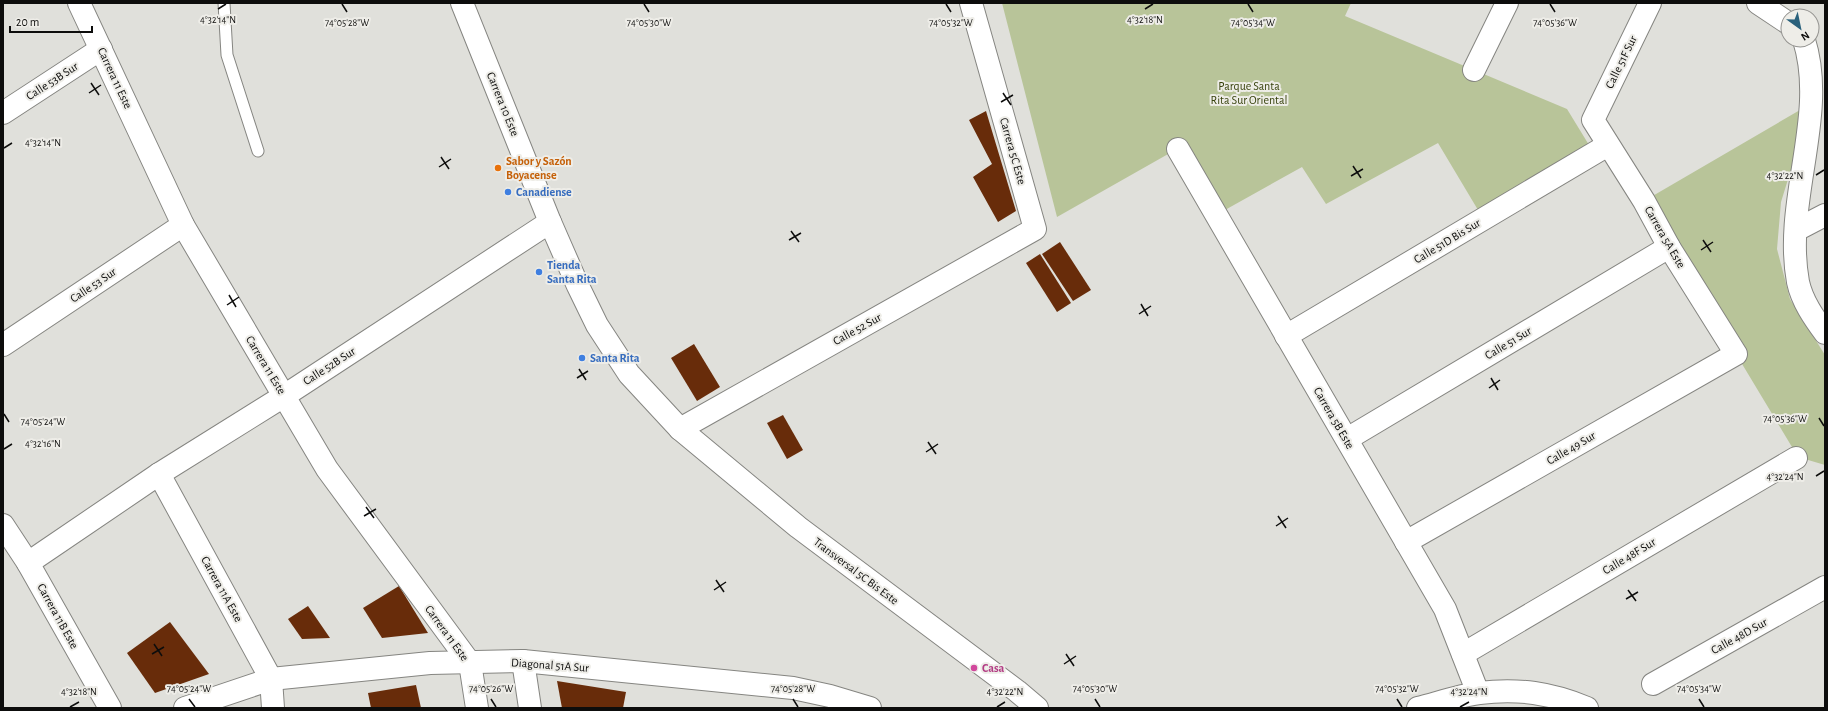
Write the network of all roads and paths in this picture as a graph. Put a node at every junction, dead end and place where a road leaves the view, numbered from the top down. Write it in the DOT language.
graph roads {
  1 [pos="79,3"];
  2 [pos="224,3"];
  3 [pos="462,3"];
  4 [pos="971,3"];
  5 [pos="1507,3"];
  6 [pos="1650,3"];
  7 [pos="1758,3"];
  8 [pos="1780,17"];
  9 [pos="1809,48"];
  10 [pos="101,49"];
  11 [pos="1474,70"];
  12 [pos="3,113"];
  13 [pos="1593,120"];
  14 [pos="1608,145"];
  15 [pos="1178,149"];
  16 [pos="258,151"];
  17 [pos="1825,215"];
  18 [pos="550,222"];
  19 [pos="183,225"];
  20 [pos="1035,229"];
  21 [pos="1798,229"];
  22 [pos="1669,247"];
  23 [pos="1825,333"];
  24 [pos="1286,336"];
  25 [pos="3,345"];
  26 [pos="1736,354"];
  27 [pos="284,396"];
  28 [pos="680,429"];
  29 [pos="1347,439"];
  30 [pos="1796,458"];
  31 [pos="159,474"];
  32 [pos="3,525"];
  33 [pos="1406,542"];
  34 [pos="28,563"];
  35 [pos="1825,587"];
  36 [pos="1463,654"];
  37 [pos="523,661"];
  38 [pos="470,663"];
  39 [pos="270,679"];
  40 [pos="1653,684"];
  41 [pos="1478,693"];
  42 [pos="110,708"];
  43 [pos="185,708"];
  44 [pos="273,708"];
  45 [pos="477,708"];
  46 [pos="530,708"];
  47 [pos="870,708"];
  48 [pos="1037,708"];
  49 [pos="1418,708"];
  50 [pos="1587,708"];
  1 -- 10 [label="street, Carrera 11 Este"];
  2 -- 16 [label="lane"];
  3 -- 18 [label="street, Carrera 10 Este"];
  4 -- 20 [label="street, Carrera 5C Este"];
  5 -- 11 [label="street"];
  6 -- 13 [label="street, Calle 51F Sur"];
  7 -- 8 [label="street"];
  9 -- 21 [label="street"];
  10 -- 12 [label="street, Calle 53B Sur"];
  10 -- 19 [label="street, Carrera 11 Este"];
  13 -- 14 [label="street, Carrera 5A Este"];
  14 -- 22 [label="street, Carrera 5A Este"];
  14 -- 24 [label="street, Calle 51D Bis Sur"];
  15 -- 24 [label="street, Carrera 5B Este"];
  17 -- 21 [label="street"];
  18 -- 27 [label="street, Calle 52B Sur"];
  18 -- 28 [label="street, Carrera 10 Este"];
  19 -- 25 [label="street, Calle 53 Sur"];
  19 -- 27 [label="street, Carrera 11 Este"];
  20 -- 28 [label="street, Calle 52 Sur"];
  21 -- 23 [label="street"];
  22 -- 26 [label="street, Carrera 5A Este"];
  22 -- 29 [label="street, Calle 51 Sur"];
  24 -- 29 [label="street, Carrera 5B Este"];
  26 -- 33 [label="street, Calle 49 Sur"];
  27 -- 31 [label="street, Calle 52B Sur"];
  27 -- 38 [label="street, Carrera 11 Este"];
  28 -- 48 [label="street, Transversal 5C Bis Este"];
  29 -- 33 [label="street, Carrera 5B Este"];
  30 -- 36 [label="street, Calle 48F Sur"];
  31 -- 34 [label="street, Calle 52B Sur"];
  31 -- 39 [label="street, Carrera 11A Este"];
  32 -- 34 [label="street, Carrera 11B Este"];
  33 -- 36 [label="street, Carrera 5B Este"];
  34 -- 42 [label="street, Carrera 11B Este"];
  35 -- 40 [label="street, Calle 48D Sur"];
  36 -- 41 [label="street, Carrera 5B Este"];
  37 -- 38 [label="street, Diagonal 51A Sur"];
  37 -- 46 [label="street"];
  37 -- 47 [label="street, Diagonal 51A Sur"];
  38 -- 39 [label="street, Diagonal 51A Sur"];
  38 -- 45 [label="street, Carrera 11 Este"];
  39 -- 43 [label="street, Diagonal 51A Sur"];
  39 -- 44 [label="street, Carrera 11A Este"];
  41 -- 49 [label="street"];
  41 -- 50 [label="street"];
}
